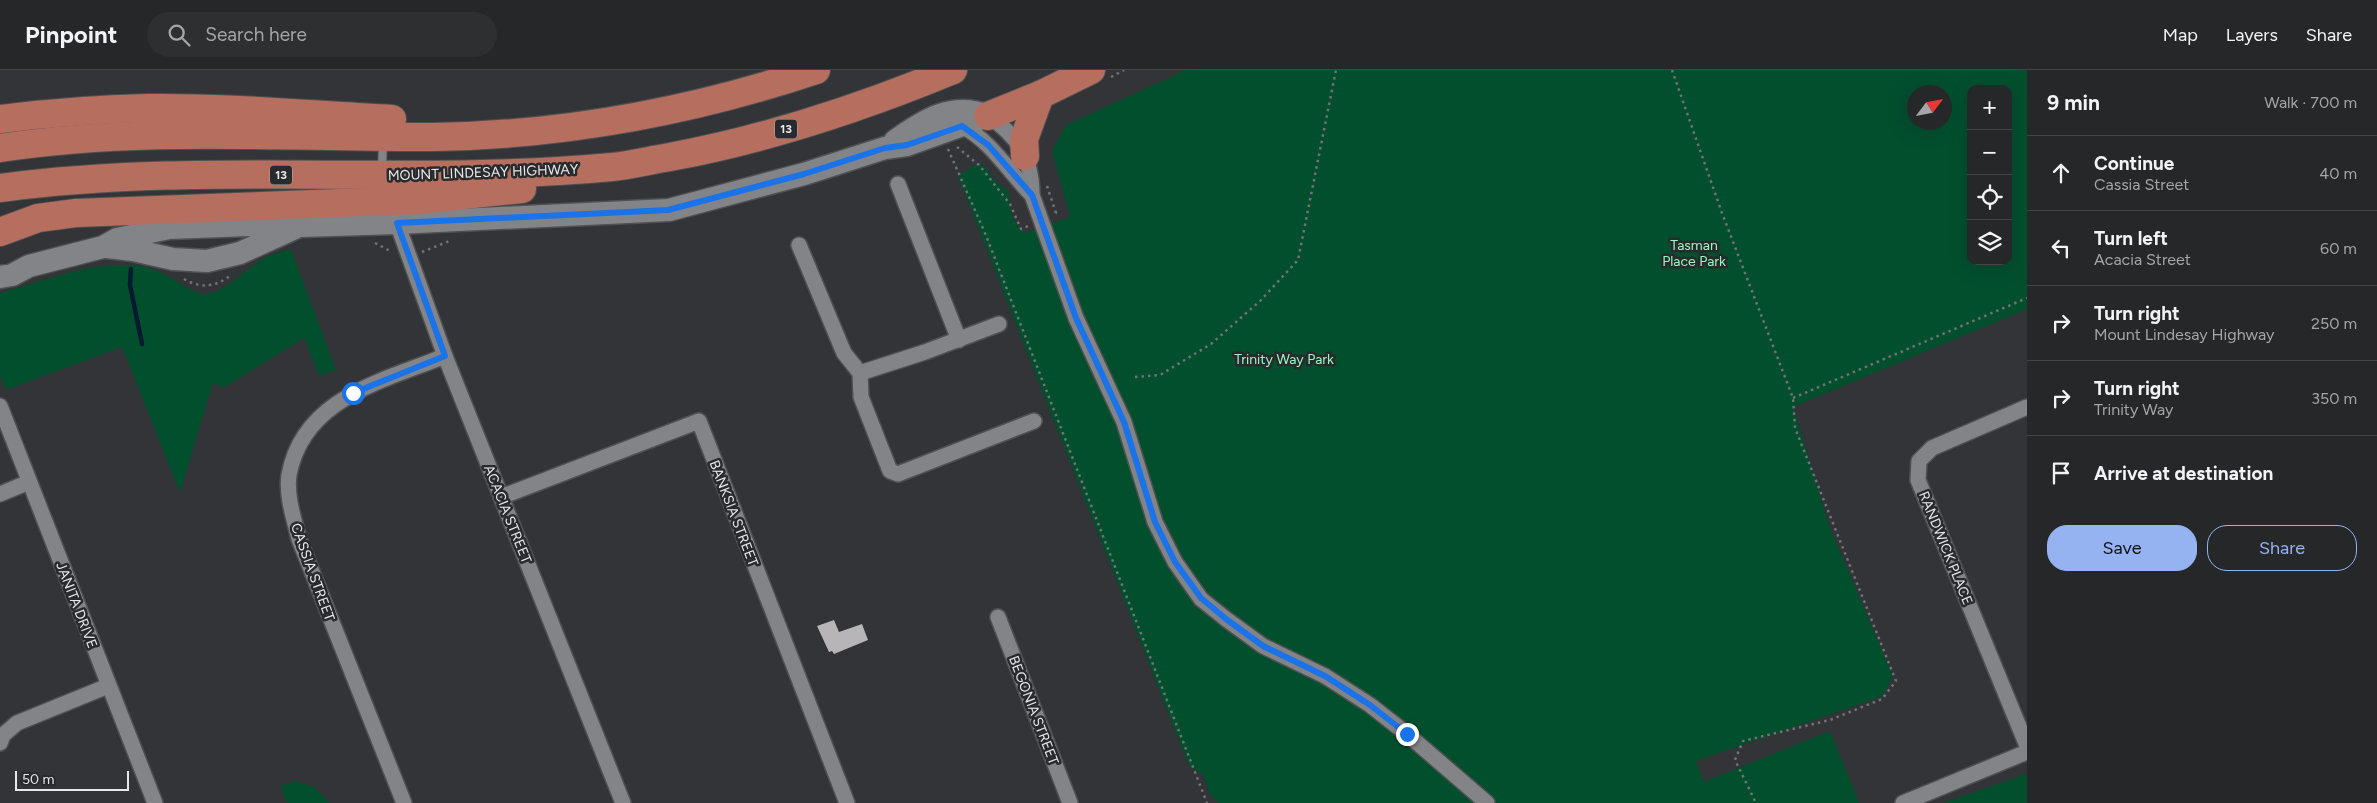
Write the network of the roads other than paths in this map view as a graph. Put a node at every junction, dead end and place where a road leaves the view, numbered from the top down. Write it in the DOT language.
graph roads {
  1 [pos="816,70"];
  2 [pos="953,70"];
  3 [pos="1097,76"];
  4 [pos="1040,95"];
  5 [pos="988,116"];
  6 [pos="0,119"];
  7 [pos="962,126"];
  8 [pos="383,136"];
  9 [pos="435,137"];
  10 [pos="0,148"];
  11 [pos="885,148"];
  12 [pos="1025,156"];
  13 [pos="614,167"];
  14 [pos="382,176"];
  15 [pos="898,184"];
  16 [pos="0,188"];
  17 [pos="1032,195"];
  18 [pos="397,223"];
  19 [pos="206,226"];
  20 [pos="301,226"];
  21 [pos="0,232"];
  22 [pos="799,244"];
  23 [pos="103,247"];
  24 [pos="225,258"];
  25 [pos="0,259"];
  26 [pos="28,266"];
  27 [pos="0,277"];
  28 [pos="999,324"];
  29 [pos="959,340"];
  30 [pos="445,356"];
  31 [pos="860,373"];
  32 [pos="0,406"];
  33 [pos="2027,407"];
  34 [pos="1034,421"];
  35 [pos="29,482"];
  36 [pos="0,494"];
  37 [pos="501,496"];
  38 [pos="998,616"];
  39 [pos="108,686"];
  40 [pos="0,743"];
  41 [pos="2027,746"];
  42 [pos="2027,752"];
  43 [pos="155,803"];
  44 [pos="404,803"];
  45 [pos="623,803"];
  46 [pos="846,803"];
  47 [pos="1070,803"];
  48 [pos="1487,803"];
  49 [pos="1903,803"];
  1 -- 9 [label="highway"];
  2 -- 13 [label="highway, MOUNT LINDESAY HIGHWAY / 13"];
  3 -- 4 [label="highway"];
  4 -- 5 [label="highway"];
  4 -- 12 [label="highway"];
  5 -- 7 [label="street"];
  5 -- 11 [label="street"];
  5 -- 12 [label="street"];
  6 -- 9 [label="highway"];
  7 -- 11 [label="street"];
  7 -- 17 [label="street"];
  8 -- 9 [label="highway"];
  8 -- 10 [label="highway"];
  8 -- 14 [label="lane"];
  11 -- 18 [label="street"];
  12 -- 17 [label="street"];
  13 -- 14 [label="highway, MOUNT LINDESAY HIGHWAY / 13"];
  13 -- 21 [label="highway"];
  14 -- 16 [label="highway, MOUNT LINDESAY HIGHWAY / 13"];
  15 -- 29 [label="street"];
  17 -- 48 [label="street"];
  18 -- 20 [label="street"];
  18 -- 30 [label="street, ACACIA STREET"];
  19 -- 20 [label="street"];
  19 -- 23 [label="street"];
  19 -- 24 [label="street"];
  20 -- 24 [label="street"];
  22 -- 31 [label="street"];
  23 -- 24 [label="street"];
  23 -- 26 [label="street"];
  25 -- 26 [label="street"];
  26 -- 27 [label="street"];
  28 -- 29 [label="street"];
  29 -- 31 [label="street"];
  30 -- 37 [label="street, ACACIA STREET"];
  30 -- 44 [label="street, CASSIA STREET"];
  31 -- 34 [label="street"];
  32 -- 35 [label="street, JANITA DRIVE"];
  33 -- 41 [label="street, RANDWICK PLACE"];
  35 -- 36 [label="street"];
  35 -- 39 [label="street, JANITA DRIVE"];
  37 -- 45 [label="street, ACACIA STREET"];
  37 -- 46 [label="street, BANKSIA STREET"];
  38 -- 47 [label="street, BEGONIA STREET"];
  39 -- 40 [label="street"];
  39 -- 43 [label="street, JANITA DRIVE"];
  42 -- 49 [label="street"];
}
